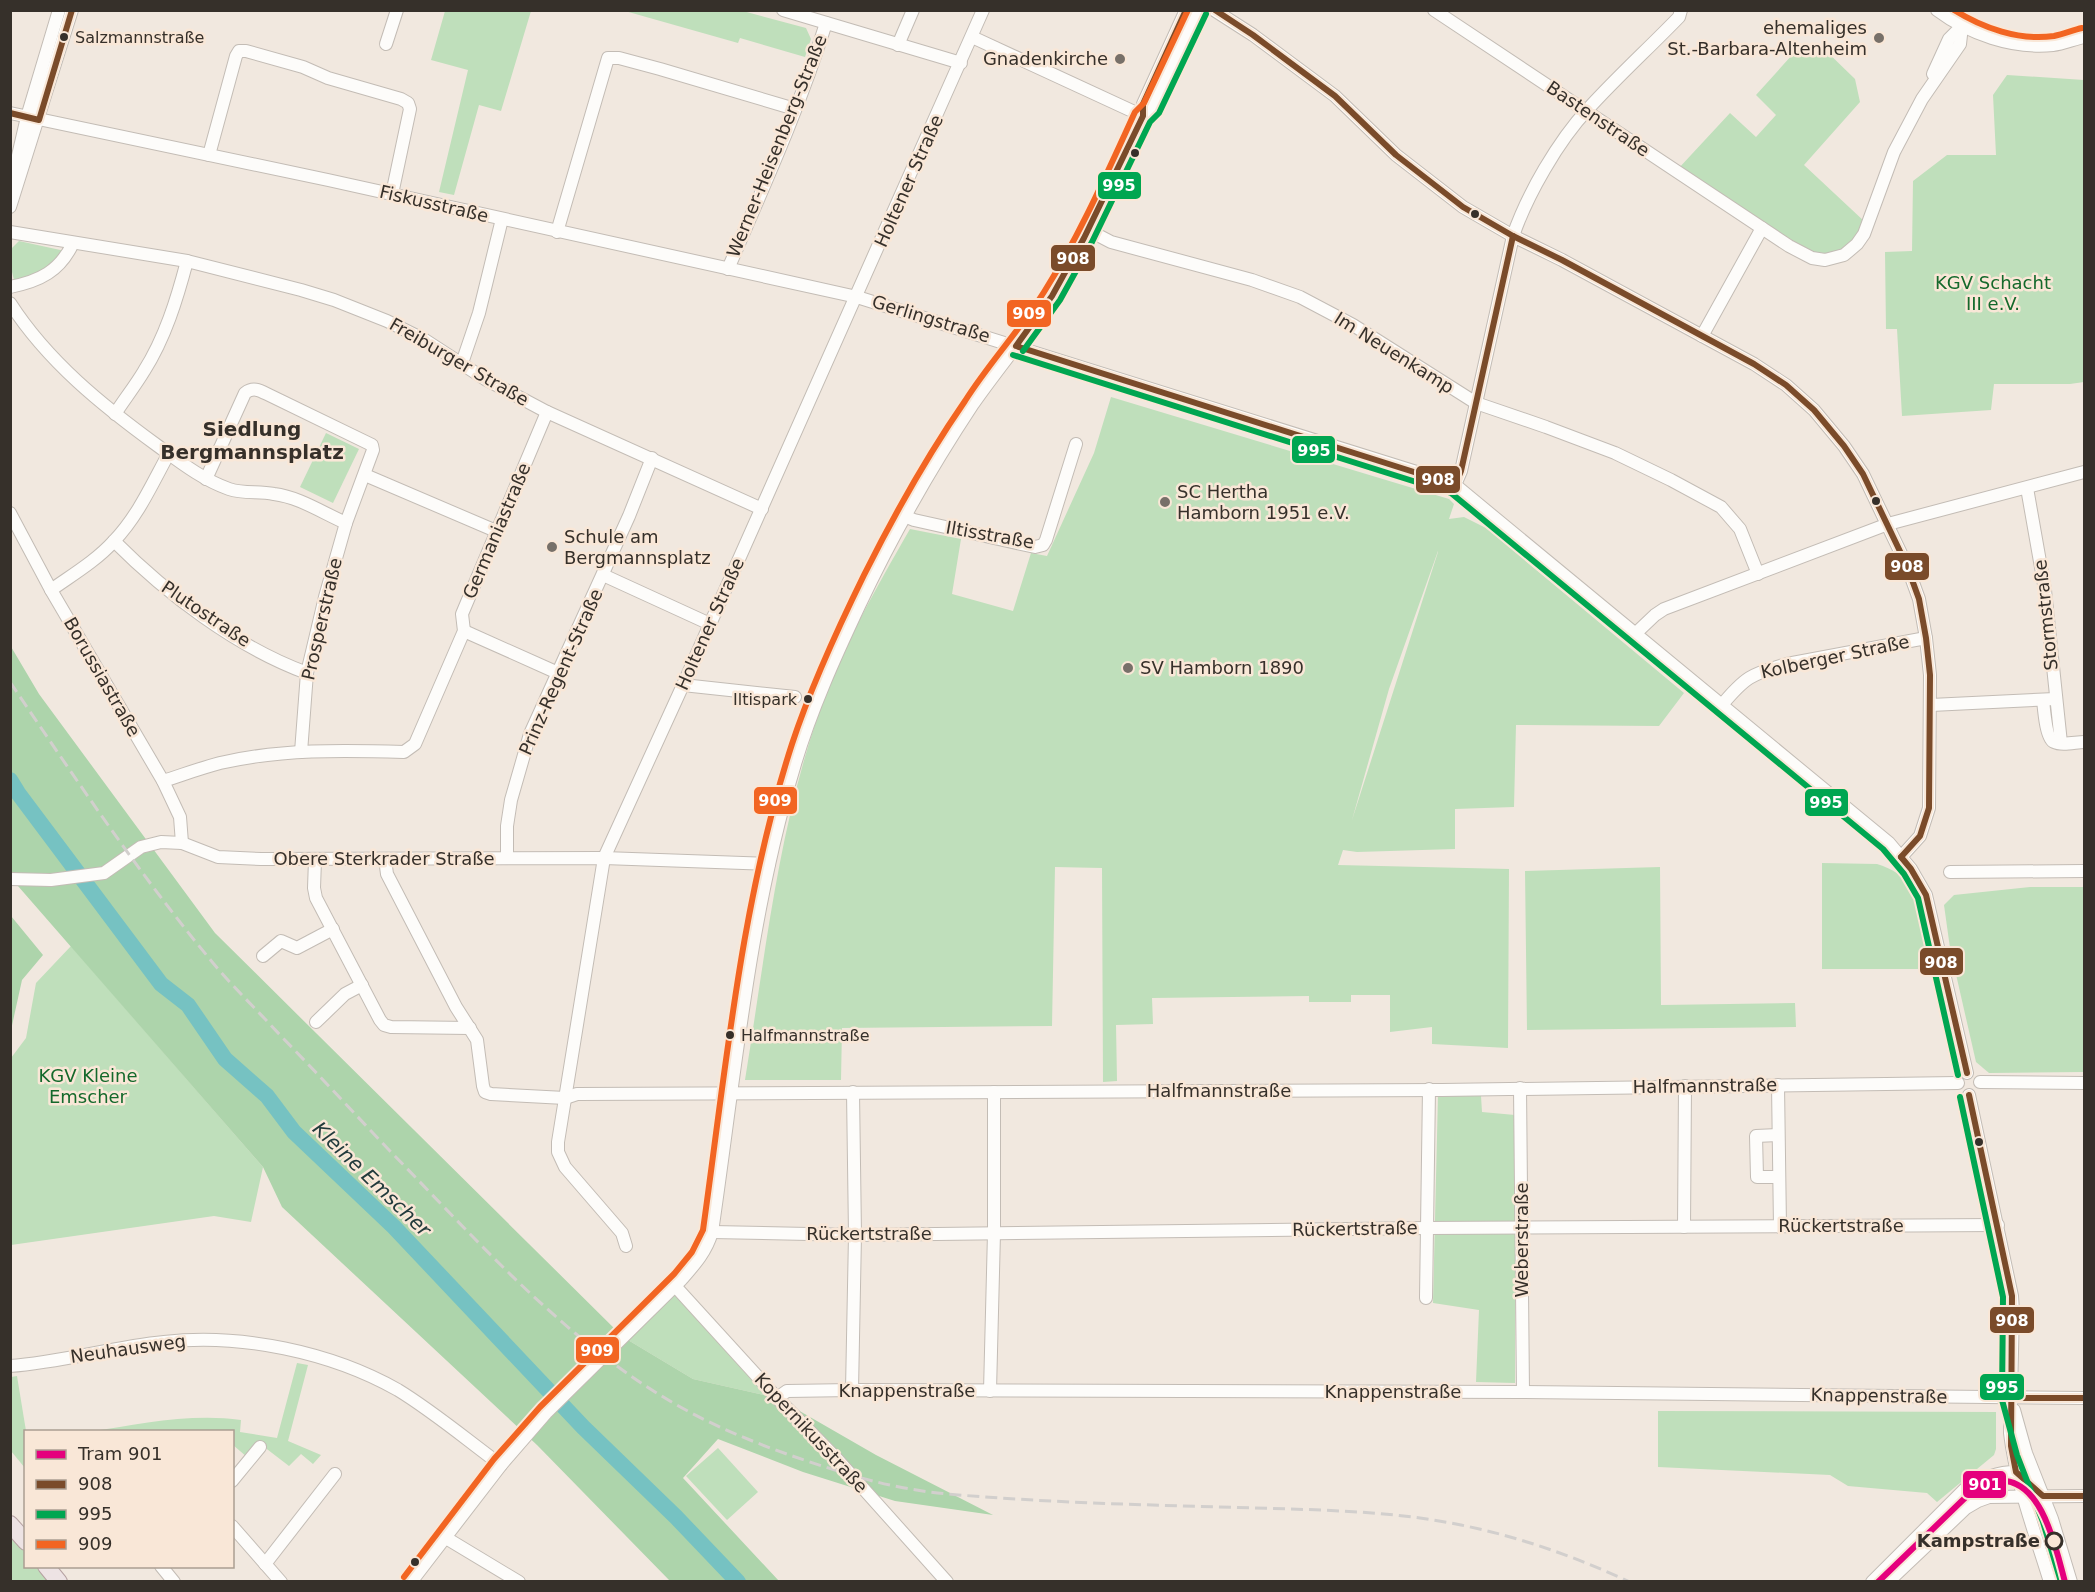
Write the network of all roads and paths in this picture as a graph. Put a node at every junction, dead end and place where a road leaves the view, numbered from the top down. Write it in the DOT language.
graph roads {
  1 [pos="59,10"];
  2 [pos="72,10"];
  3 [pos="397,10"];
  4 [pos="783,10"];
  5 [pos="913,10"];
  6 [pos="983,10"];
  7 [pos="1186,10"];
  8 [pos="1198,10"];
  9 [pos="1214,10"];
  10 [pos="1434,10"];
  11 [pos="1681,10"];
  12 [pos="1937,10"];
  13 [pos="826,23"];
  14 [pos="1962,26"];
  15 [pos="972,37"];
  16 [pos="2085,37"];
  17 [pos="386,44"];
  18 [pos="898,45"];
  19 [pos="961,63"];
  20 [pos="795,109"];
  21 [pos="1586,110"];
  22 [pos="10,113"];
  23 [pos="1143,116"];
  24 [pos="33,118"];
  25 [pos="209,155"];
  26 [pos="392,194"];
  27 [pos="10,198"];
  28 [pos="10,207"];
  29 [pos="502,219"];
  30 [pos="1762,228"];
  31 [pos="1088,230"];
  32 [pos="557,231"];
  33 [pos="10,232"];
  34 [pos="1513,236"];
  35 [pos="73,243"];
  36 [pos="187,261"];
  37 [pos="729,269"];
  38 [pos="10,288"];
  39 [pos="857,297"];
  40 [pos="10,303"];
  41 [pos="1702,336"];
  42 [pos="1016,346"];
  43 [pos="462,363"];
  44 [pos="1476,403"];
  45 [pos="547,412"];
  46 [pos="115,414"];
  47 [pos="1076,444"];
  48 [pos="169,453"];
  49 [pos="652,458"];
  50 [pos="2085,472"];
  51 [pos="364,475"];
  52 [pos="206,479"];
  53 [pos="1455,485"];
  54 [pos="2027,488"];
  55 [pos="762,509"];
  56 [pos="10,513"];
  57 [pos="904,516"];
  58 [pos="346,523"];
  59 [pos="1888,524"];
  60 [pos="496,531"];
  61 [pos="114,541"];
  62 [pos="1758,574"];
  63 [pos="603,575"];
  64 [pos="51,590"];
  65 [pos="710,624"];
  66 [pos="464,631"];
  67 [pos="1635,634"];
  68 [pos="1926,638"];
  69 [pos="307,673"];
  70 [pos="558,673"];
  71 [pos="683,686"];
  72 [pos="795,697"];
  73 [pos="2049,699"];
  74 [pos="1930,705"];
  75 [pos="1721,706"];
  76 [pos="2085,742"];
  77 [pos="301,752"];
  78 [pos="162,781"];
  79 [pos="182,843"];
  80 [pos="1901,857"];
  81 [pos="507,858"];
  82 [pos="604,858"];
  83 [pos="385,859"];
  84 [pos="315,860"];
  85 [pos="769,864"];
  86 [pos="2085,871"];
  87 [pos="1950,872"];
  88 [pos="10,879"];
  89 [pos="333,929"];
  90 [pos="263,956"];
  91 [pos="362,985"];
  92 [pos="316,1022"];
  93 [pos="470,1028"];
  94 [pos="1967,1073"];
  95 [pos="1980,1082"];
  96 [pos="1958,1083"];
  97 [pos="2085,1083"];
  98 [pos="1778,1085"];
  99 [pos="1685,1086"];
  100 [pos="1520,1088"];
  101 [pos="1430,1089"];
  102 [pos="733,1092"];
  103 [pos="853,1092"];
  104 [pos="994,1092"];
  105 [pos="1970,1095"];
  106 [pos="565,1098"];
  107 [pos="1778,1135"];
  108 [pos="1779,1176"];
  109 [pos="1998,1225"];
  110 [pos="1684,1227"];
  111 [pos="1780,1227"];
  112 [pos="1427,1228"];
  113 [pos="1522,1229"];
  114 [pos="712,1232"];
  115 [pos="994,1233"];
  116 [pos="855,1235"];
  117 [pos="626,1246"];
  118 [pos="675,1286"];
  119 [pos="1426,1298"];
  120 [pos="10,1366"];
  121 [pos="852,1390"];
  122 [pos="990,1391"];
  123 [pos="1522,1392"];
  124 [pos="777,1398"];
  125 [pos="2011,1398"];
  126 [pos="2085,1398"];
  127 [pos="260,1447"];
  128 [pos="501,1465"];
  129 [pos="2016,1472"];
  130 [pos="335,1474"];
  131 [pos="234,1479"];
  132 [pos="2043,1496"];
  133 [pos="2085,1497"];
  134 [pos="2025,1498"];
  135 [pos="234,1528"];
  136 [pos="446,1538"];
  137 [pos="266,1564"];
  138 [pos="48,1568"];
  139 [pos="163,1568"];
  140 [pos="59,1581"];
  141 [pos="174,1581"];
  142 [pos="281,1581"];
  143 [pos="411,1581"];
  144 [pos="519,1581"];
  145 [pos="947,1581"];
  146 [pos="1872,1581"];
  147 [pos="1888,1581"];
  148 [pos="2050,1581"];
  149 [pos="2071,1581"];
  1 -- 24 [label="street"];
  2 -- 24 [label="street"];
  3 -- 17 [label="street"];
  4 -- 13 [label="street"];
  5 -- 18 [label="street"];
  6 -- 15 [label="street, Holtener Straße"];
  7 -- 23 [label="street"];
  8 -- 23 [label="street"];
  9 -- 34 [label="street"];
  10 -- 21 [label="street, Bastenstraße"];
  11 -- 21 [label="street"];
  12 -- 14 [label="street"];
  13 -- 18 [label="street"];
  13 -- 20 [label="street, Werner-Heisenberg-Straße"];
  14 -- 16 [label="street"];
  14 -- 30 [label="street, Bastenstraße"];
  15 -- 19 [label="street, Holtener Straße"];
  15 -- 23 [label="street"];
  18 -- 19 [label="street"];
  19 -- 39 [label="street, Holtener Straße"];
  20 -- 32 [label="street"];
  20 -- 37 [label="street, Werner-Heisenberg-Straße"];
  21 -- 30 [label="street, Bastenstraße"];
  21 -- 34 [label="street"];
  22 -- 24 [label="street, Fiskusstraße"];
  23 -- 31 [label="street"];
  24 -- 25 [label="street, Fiskusstraße"];
  24 -- 27 [label="street"];
  24 -- 28 [label="street"];
  25 -- 26 [label="street, Fiskusstraße"];
  25 -- 26 [label="street"];
  26 -- 29 [label="street, Fiskusstraße"];
  29 -- 32 [label="street, Fiskusstraße"];
  29 -- 43 [label="street"];
  30 -- 41 [label="street"];
  31 -- 42 [label="street"];
  31 -- 44 [label="street, Im Neuenkamp"];
  32 -- 37 [label="street, Fiskusstraße"];
  33 -- 35 [label="street, Freiburger Straße"];
  34 -- 41 [label="street"];
  34 -- 44 [label="street"];
  35 -- 36 [label="street, Freiburger Straße"];
  35 -- 38 [label="street"];
  36 -- 43 [label="street, Freiburger Straße"];
  36 -- 46 [label="street"];
  37 -- 39 [label="street, Fiskusstraße"];
  39 -- 42 [label="street, Gerlingstraße"];
  39 -- 55 [label="street, Holtener Straße"];
  40 -- 46 [label="street"];
  41 -- 59 [label="street"];
  42 -- 53 [label="street, Gerlingstraße"];
  42 -- 57 [label="street"];
  43 -- 45 [label="street, Freiburger Straße"];
  44 -- 53 [label="street"];
  44 -- 62 [label="street, Im Neuenkamp"];
  45 -- 49 [label="street, Freiburger Straße"];
  45 -- 60 [label="street, Germaniastraße"];
  46 -- 48 [label="street"];
  47 -- 57 [label="street, Iltisstraße"];
  48 -- 52 [label="street"];
  48 -- 61 [label="street"];
  49 -- 55 [label="street, Freiburger Straße"];
  49 -- 63 [label="street, Prinz-Regent-Straße"];
  50 -- 54 [label="street"];
  51 -- 52 [label="street, Prosperstraße"];
  51 -- 58 [label="street, Prosperstraße"];
  51 -- 60 [label="street"];
  52 -- 58 [label="street"];
  53 -- 67 [label="street, Gerlingstraße"];
  54 -- 59 [label="street"];
  54 -- 73 [label="street, Stormstraße"];
  55 -- 65 [label="street, Holtener Straße"];
  56 -- 64 [label="street, Borussiastraße"];
  57 -- 85 [label="street"];
  58 -- 69 [label="street, Prosperstraße"];
  59 -- 62 [label="street"];
  59 -- 68 [label="street"];
  60 -- 66 [label="street, Germaniastraße"];
  61 -- 64 [label="street"];
  61 -- 69 [label="street, Plutostraße"];
  62 -- 67 [label="street"];
  63 -- 65 [label="street"];
  63 -- 70 [label="street, Prinz-Regent-Straße"];
  64 -- 78 [label="street, Borussiastraße"];
  65 -- 71 [label="street, Holtener Straße"];
  66 -- 70 [label="street"];
  66 -- 77 [label="street, Germaniastraße"];
  67 -- 75 [label="street, Gerlingstraße"];
  68 -- 74 [label="street"];
  68 -- 75 [label="street, Kolberger Straße"];
  69 -- 77 [label="street, Prosperstraße"];
  70 -- 81 [label="street, Prinz-Regent-Straße"];
  71 -- 72 [label="street"];
  71 -- 82 [label="street, Holtener Straße"];
  73 -- 74 [label="street"];
  73 -- 76 [label="street, Stormstraße"];
  74 -- 80 [label="street"];
  75 -- 80 [label="street, Gerlingstraße"];
  77 -- 78 [label="street, Germaniastraße"];
  78 -- 79 [label="street, Borussiastraße"];
  79 -- 84 [label="street, Obere Sterkrader Straße"];
  79 -- 88 [label="street, Obere Sterkrader Straße"];
  80 -- 94 [label="street, Gerlingstraße"];
  81 -- 82 [label="street, Obere Sterkrader Straße"];
  81 -- 83 [label="street, Obere Sterkrader Straße"];
  82 -- 85 [label="street, Obere Sterkrader Straße"];
  82 -- 106 [label="street, Holtener Straße"];
  83 -- 84 [label="street, Obere Sterkrader Straße"];
  83 -- 93 [label="street, Halfmannstraße"];
  84 -- 89 [label="street"];
  85 -- 102 [label="street"];
  86 -- 87 [label="street"];
  89 -- 90 [label="street"];
  89 -- 91 [label="street"];
  91 -- 92 [label="street"];
  91 -- 93 [label="street"];
  93 -- 106 [label="street, Halfmannstraße"];
  94 -- 95 [label="street"];
  94 -- 96 [label="street"];
  95 -- 97 [label="street"];
  95 -- 105 [label="street"];
  96 -- 98 [label="street, Halfmannstraße"];
  96 -- 105 [label="street"];
  98 -- 99 [label="street, Halfmannstraße"];
  98 -- 107 [label="street"];
  99 -- 100 [label="street, Halfmannstraße"];
  99 -- 110 [label="street"];
  100 -- 101 [label="street, Halfmannstraße"];
  100 -- 113 [label="street, Weberstraße"];
  101 -- 104 [label="street, Halfmannstraße"];
  101 -- 112 [label="street"];
  102 -- 103 [label="street, Halfmannstraße"];
  102 -- 106 [label="street, Halfmannstraße"];
  102 -- 114 [label="street"];
  103 -- 104 [label="street, Halfmannstraße"];
  103 -- 116 [label="street"];
  104 -- 115 [label="street"];
  105 -- 109 [label="street"];
  106 -- 117 [label="street, Holtener Straße"];
  107 -- 108 [label="street"];
  107 -- 108 [label="street"];
  108 -- 111 [label="street"];
  109 -- 111 [label="street, Rückertstraße"];
  109 -- 125 [label="street"];
  110 -- 111 [label="street, Rückertstraße"];
  110 -- 113 [label="street, Rückertstraße"];
  112 -- 113 [label="street, Rückertstraße"];
  112 -- 115 [label="street, Rückertstraße"];
  112 -- 119 [label="street"];
  113 -- 123 [label="street, Weberstraße"];
  114 -- 116 [label="street, Rückertstraße"];
  114 -- 118 [label="street"];
  115 -- 116 [label="street, Rückertstraße"];
  115 -- 122 [label="street"];
  116 -- 121 [label="street"];
  118 -- 124 [label="street, Kopernikusstraße"];
  118 -- 128 [label="street"];
  120 -- 128 [label="street, Neuhausweg"];
  121 -- 122 [label="street, Knappenstraße"];
  121 -- 124 [label="street, Knappenstraße"];
  122 -- 123 [label="street, Knappenstraße"];
  123 -- 125 [label="street, Knappenstraße"];
  124 -- 145 [label="street, Kopernikusstraße"];
  125 -- 126 [label="street, Knappenstraße"];
  125 -- 129 [label="street"];
  125 -- 132 [label="street"];
  127 -- 131 [label="street"];
  128 -- 136 [label="street"];
  129 -- 132 [label="street"];
  129 -- 134 [label="street"];
  129 -- 146 [label="street"];
  130 -- 137 [label="street"];
  132 -- 133 [label="street"];
  132 -- 134 [label="street"];
  132 -- 149 [label="street"];
  134 -- 147 [label="street"];
  134 -- 148 [label="street"];
  135 -- 137 [label="street"];
  136 -- 143 [label="street"];
  136 -- 144 [label="street"];
  137 -- 142 [label="street"];
  138 -- 140 [label="main road"];
  139 -- 141 [label="street"];
}
